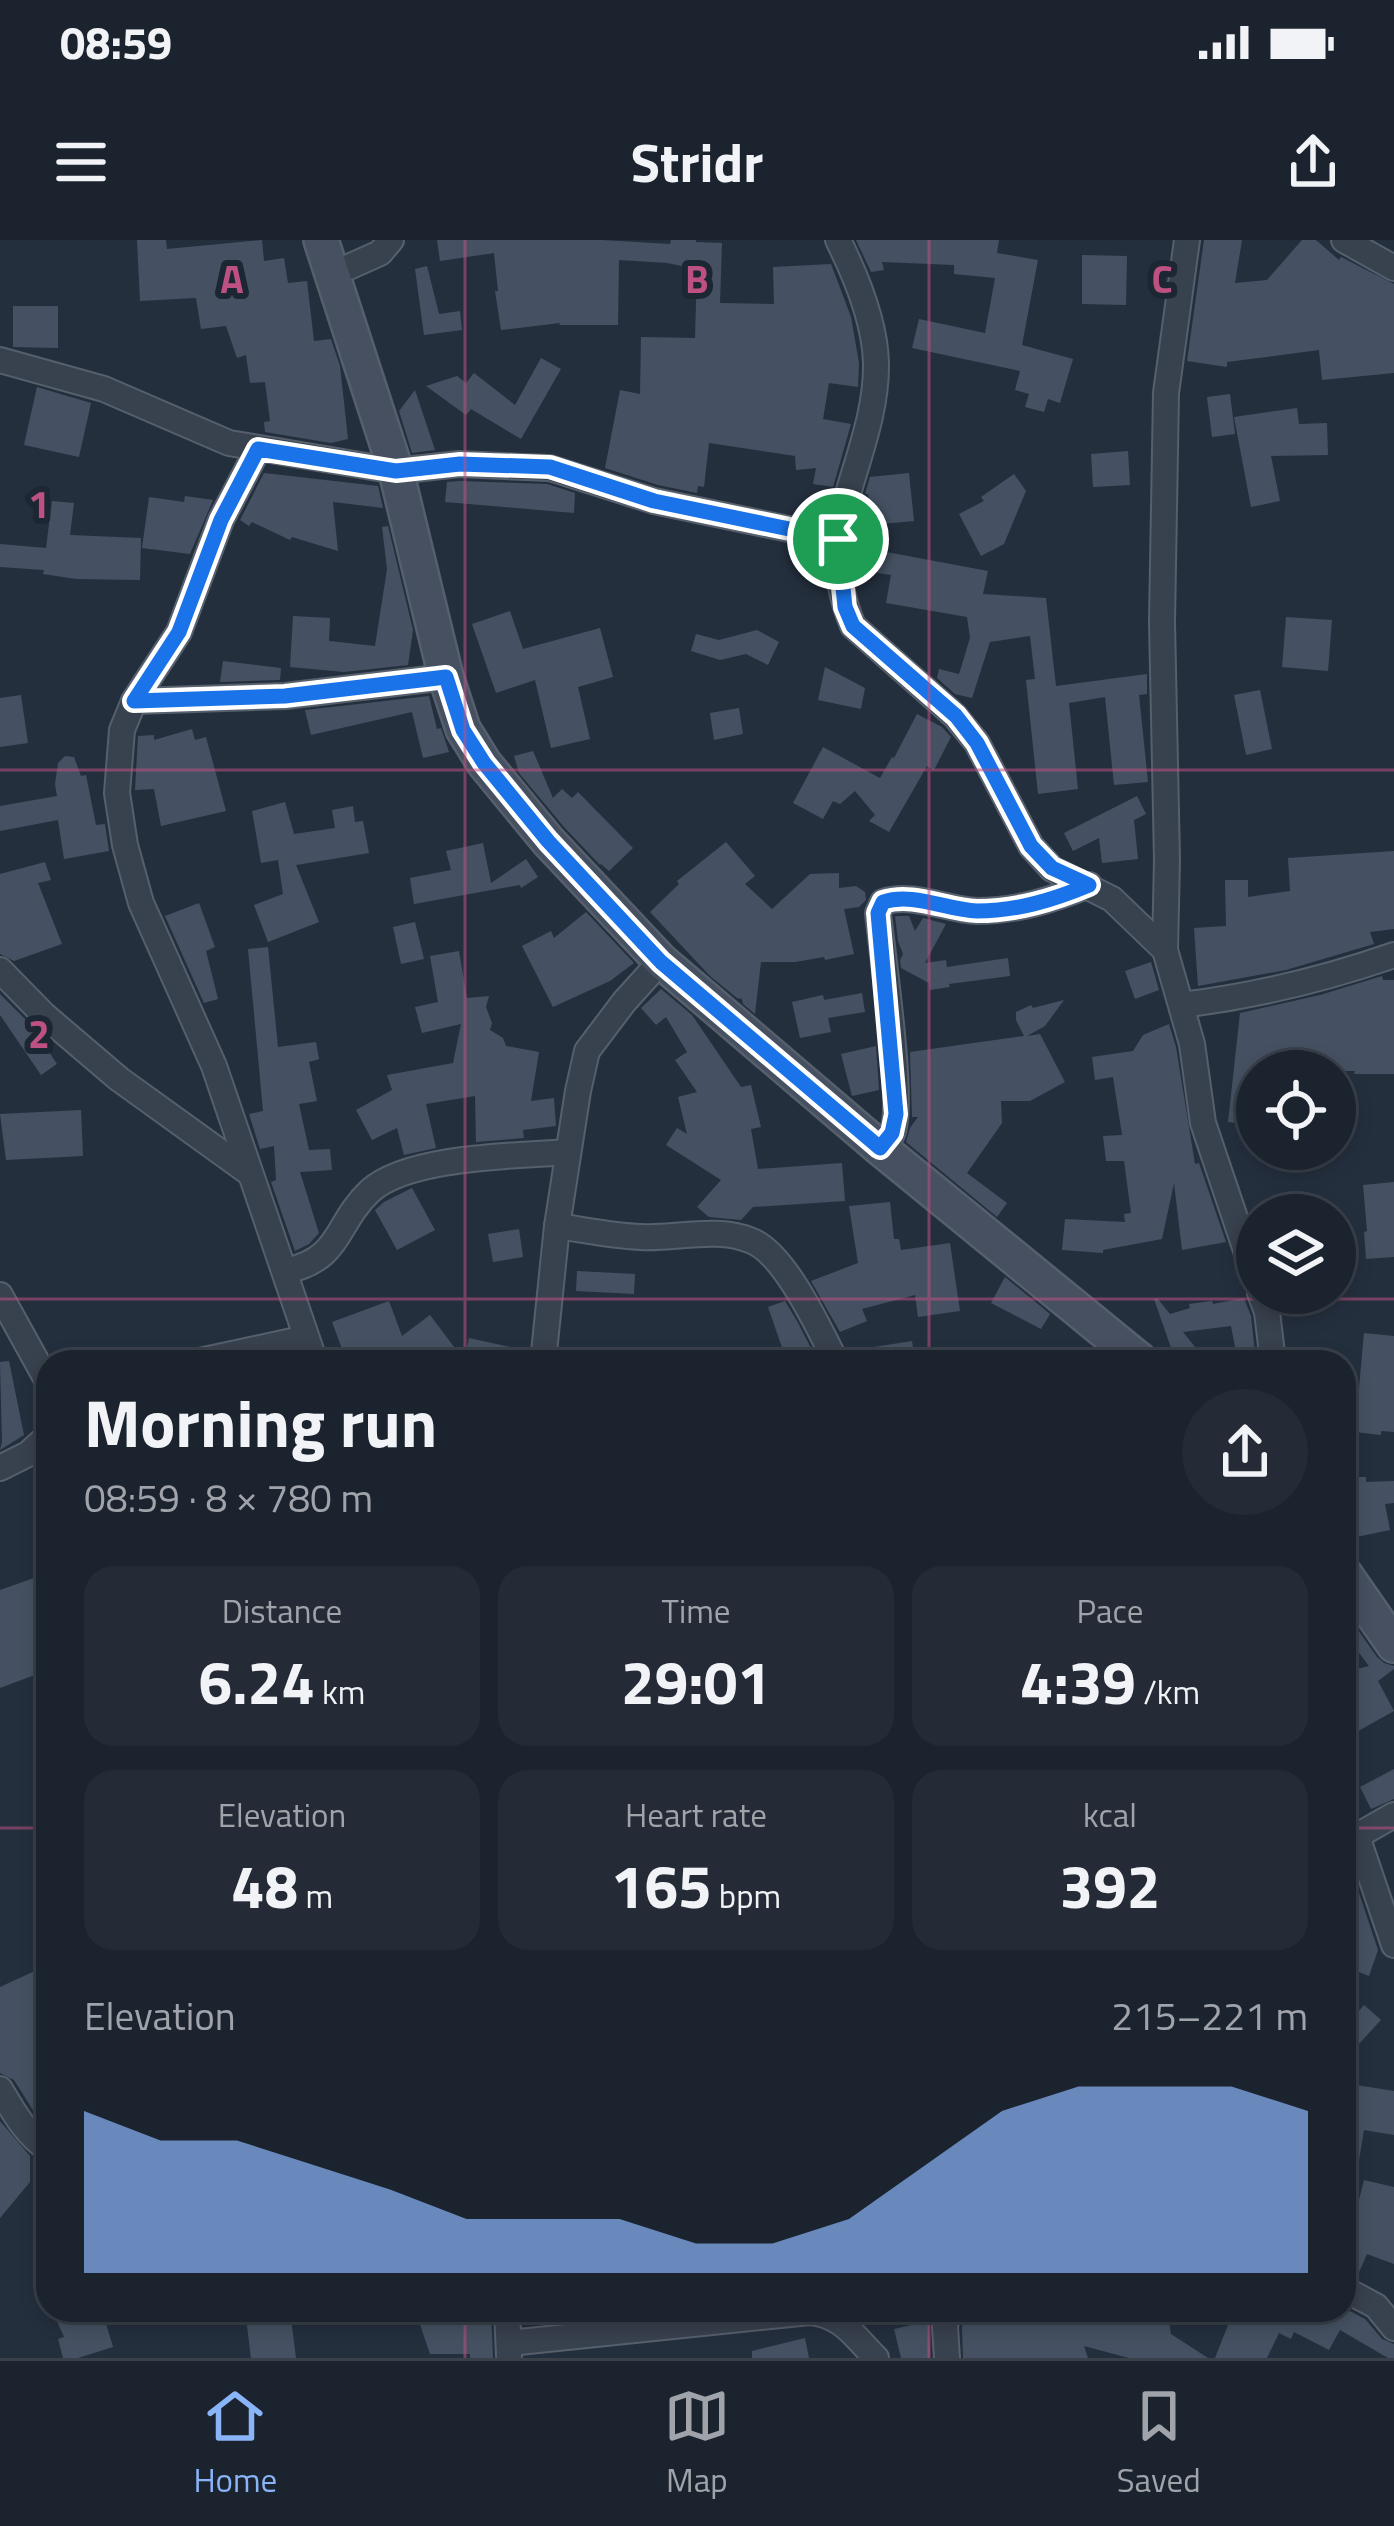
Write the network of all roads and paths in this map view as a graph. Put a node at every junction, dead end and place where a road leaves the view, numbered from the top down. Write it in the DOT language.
graph roads {
  1 [pos="321,240"];
  2 [pos="392,240"];
  3 [pos="838,240"];
  4 [pos="1187,240"];
  5 [pos="1344,240"];
  6 [pos="1394,268"];
  7 [pos="333,274"];
  8 [pos="0,360"];
  9 [pos="258,449"];
  10 [pos="396,471"];
  11 [pos="838,539"];
  12 [pos="446,677"];
  13 [pos="134,701"];
  14 [pos="1089,885"];
  15 [pos="1165,950"];
  16 [pos="1394,956"];
  17 [pos="661,962"];
  18 [pos="0,970"];
  19 [pos="1182,1005"];
  20 [pos="880,1148"];
  21 [pos="568,1152"];
  22 [pos="248,1172"];
  23 [pos="1236,1221"];
  24 [pos="557,1226"];
  25 [pos="286,1271"];
  26 [pos="0,1294"];
  27 [pos="1267,1314"];
  28 [pos="311,1350"];
  29 [pos="544,1350"];
  30 [pos="830,1350"];
  31 [pos="1127,1350"];
  32 [pos="1272,1350"];
  33 [pos="36,1360"];
  34 [pos="36,1447"];
  35 [pos="0,1468"];
  36 [pos="1356,1590"];
  37 [pos="1394,1645"];
  38 [pos="1394,1815"];
  39 [pos="1356,1836"];
  40 [pos="1356,1851"];
  41 [pos="1394,1945"];
  42 [pos="0,2089"];
  43 [pos="36,2140"];
  44 [pos="1356,2296"];
  45 [pos="733,2322"];
  46 [pos="840,2322"];
  47 [pos="946,2322"];
  48 [pos="1394,2328"];
  49 [pos="509,2351"];
  50 [pos="876,2358"];
  51 [pos="947,2358"];
  1 -- 7 [label="street"];
  2 -- 7 [label="street"];
  3 -- 11 [label="street"];
  4 -- 15 [label="street"];
  5 -- 6 [label="street"];
  7 -- 10 [label="street"];
  8 -- 9 [label="street"];
  9 -- 10 [label="street"];
  9 -- 13 [label="street"];
  10 -- 11 [label="street"];
  10 -- 12 [label="street"];
  11 -- 14 [label="street"];
  12 -- 13 [label="street"];
  12 -- 17 [label="street"];
  13 -- 22 [label="street"];
  14 -- 15 [label="street"];
  14 -- 20 [label="street"];
  15 -- 19 [label="street"];
  16 -- 19 [label="street"];
  17 -- 20 [label="street"];
  17 -- 21 [label="street"];
  18 -- 22 [label="street"];
  19 -- 23 [label="street"];
  20 -- 31 [label="street"];
  21 -- 24 [label="street"];
  21 -- 25 [label="street"];
  22 -- 25 [label="street"];
  24 -- 29 [label="street"];
  24 -- 30 [label="street"];
  25 -- 28 [label="street"];
  26 -- 33 [label="street"];
  27 -- 32 [label="street"];
  34 -- 35 [label="street"];
  36 -- 37 [label="street"];
  38 -- 39 [label="street"];
  40 -- 41 [label="street"];
  42 -- 43 [label="street"];
  44 -- 48 [label="street"];
  45 -- 49 [label="street"];
  46 -- 50 [label="street"];
  47 -- 51 [label="street"];
}
